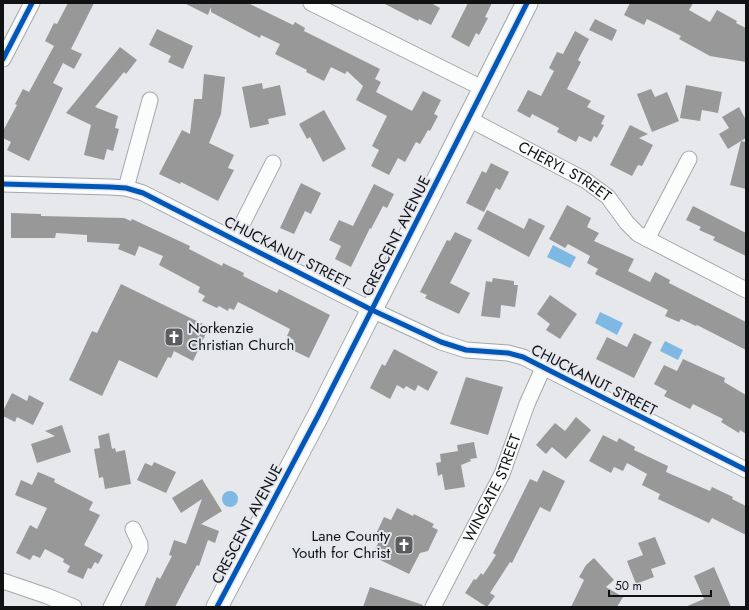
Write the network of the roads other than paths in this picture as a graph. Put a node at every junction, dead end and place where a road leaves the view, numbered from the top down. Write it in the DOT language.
graph roads {
  1 [pos="32,3"];
  2 [pos="311,3"];
  3 [pos="526,3"];
  4 [pos="3,59"];
  5 [pos="484,90"];
  6 [pos="150,100"];
  7 [pos="469,119"];
  8 [pos="689,158"];
  9 [pos="273,162"];
  10 [pos="3,184"];
  11 [pos="126,188"];
  12 [pos="235,238"];
  13 [pos="647,239"];
  14 [pos="746,290"];
  15 [pos="372,310"];
  16 [pos="544,366"];
  17 [pos="746,470"];
  18 [pos="133,529"];
  19 [pos="3,581"];
  20 [pos="74,607"];
  21 [pos="111,607"];
  22 [pos="217,607"];
  23 [pos="433,607"];
  1 -- 4 [label="street"];
  2 -- 5 [label="street"];
  3 -- 5 [label="street, CRESCENT AVENUE"];
  5 -- 7 [label="street, CRESCENT AVENUE"];
  6 -- 11 [label="street"];
  7 -- 13 [label="street, CHERYL STREET"];
  7 -- 15 [label="street, CRESCENT AVENUE"];
  8 -- 13 [label="street"];
  9 -- 12 [label="street, CHUCKANUT STREET"];
  10 -- 11 [label="street, CHUCKANUT STREET"];
  11 -- 12 [label="street, CHUCKANUT STREET"];
  12 -- 15 [label="street, CHUCKANUT STREET"];
  13 -- 14 [label="street, CHERYL STREET"];
  15 -- 16 [label="street, CHUCKANUT STREET"];
  15 -- 22 [label="street, CRESCENT AVENUE"];
  16 -- 17 [label="street, CHUCKANUT STREET"];
  16 -- 23 [label="street, WINGATE STREET"];
  18 -- 21 [label="street"];
  19 -- 20 [label="street"];
}
